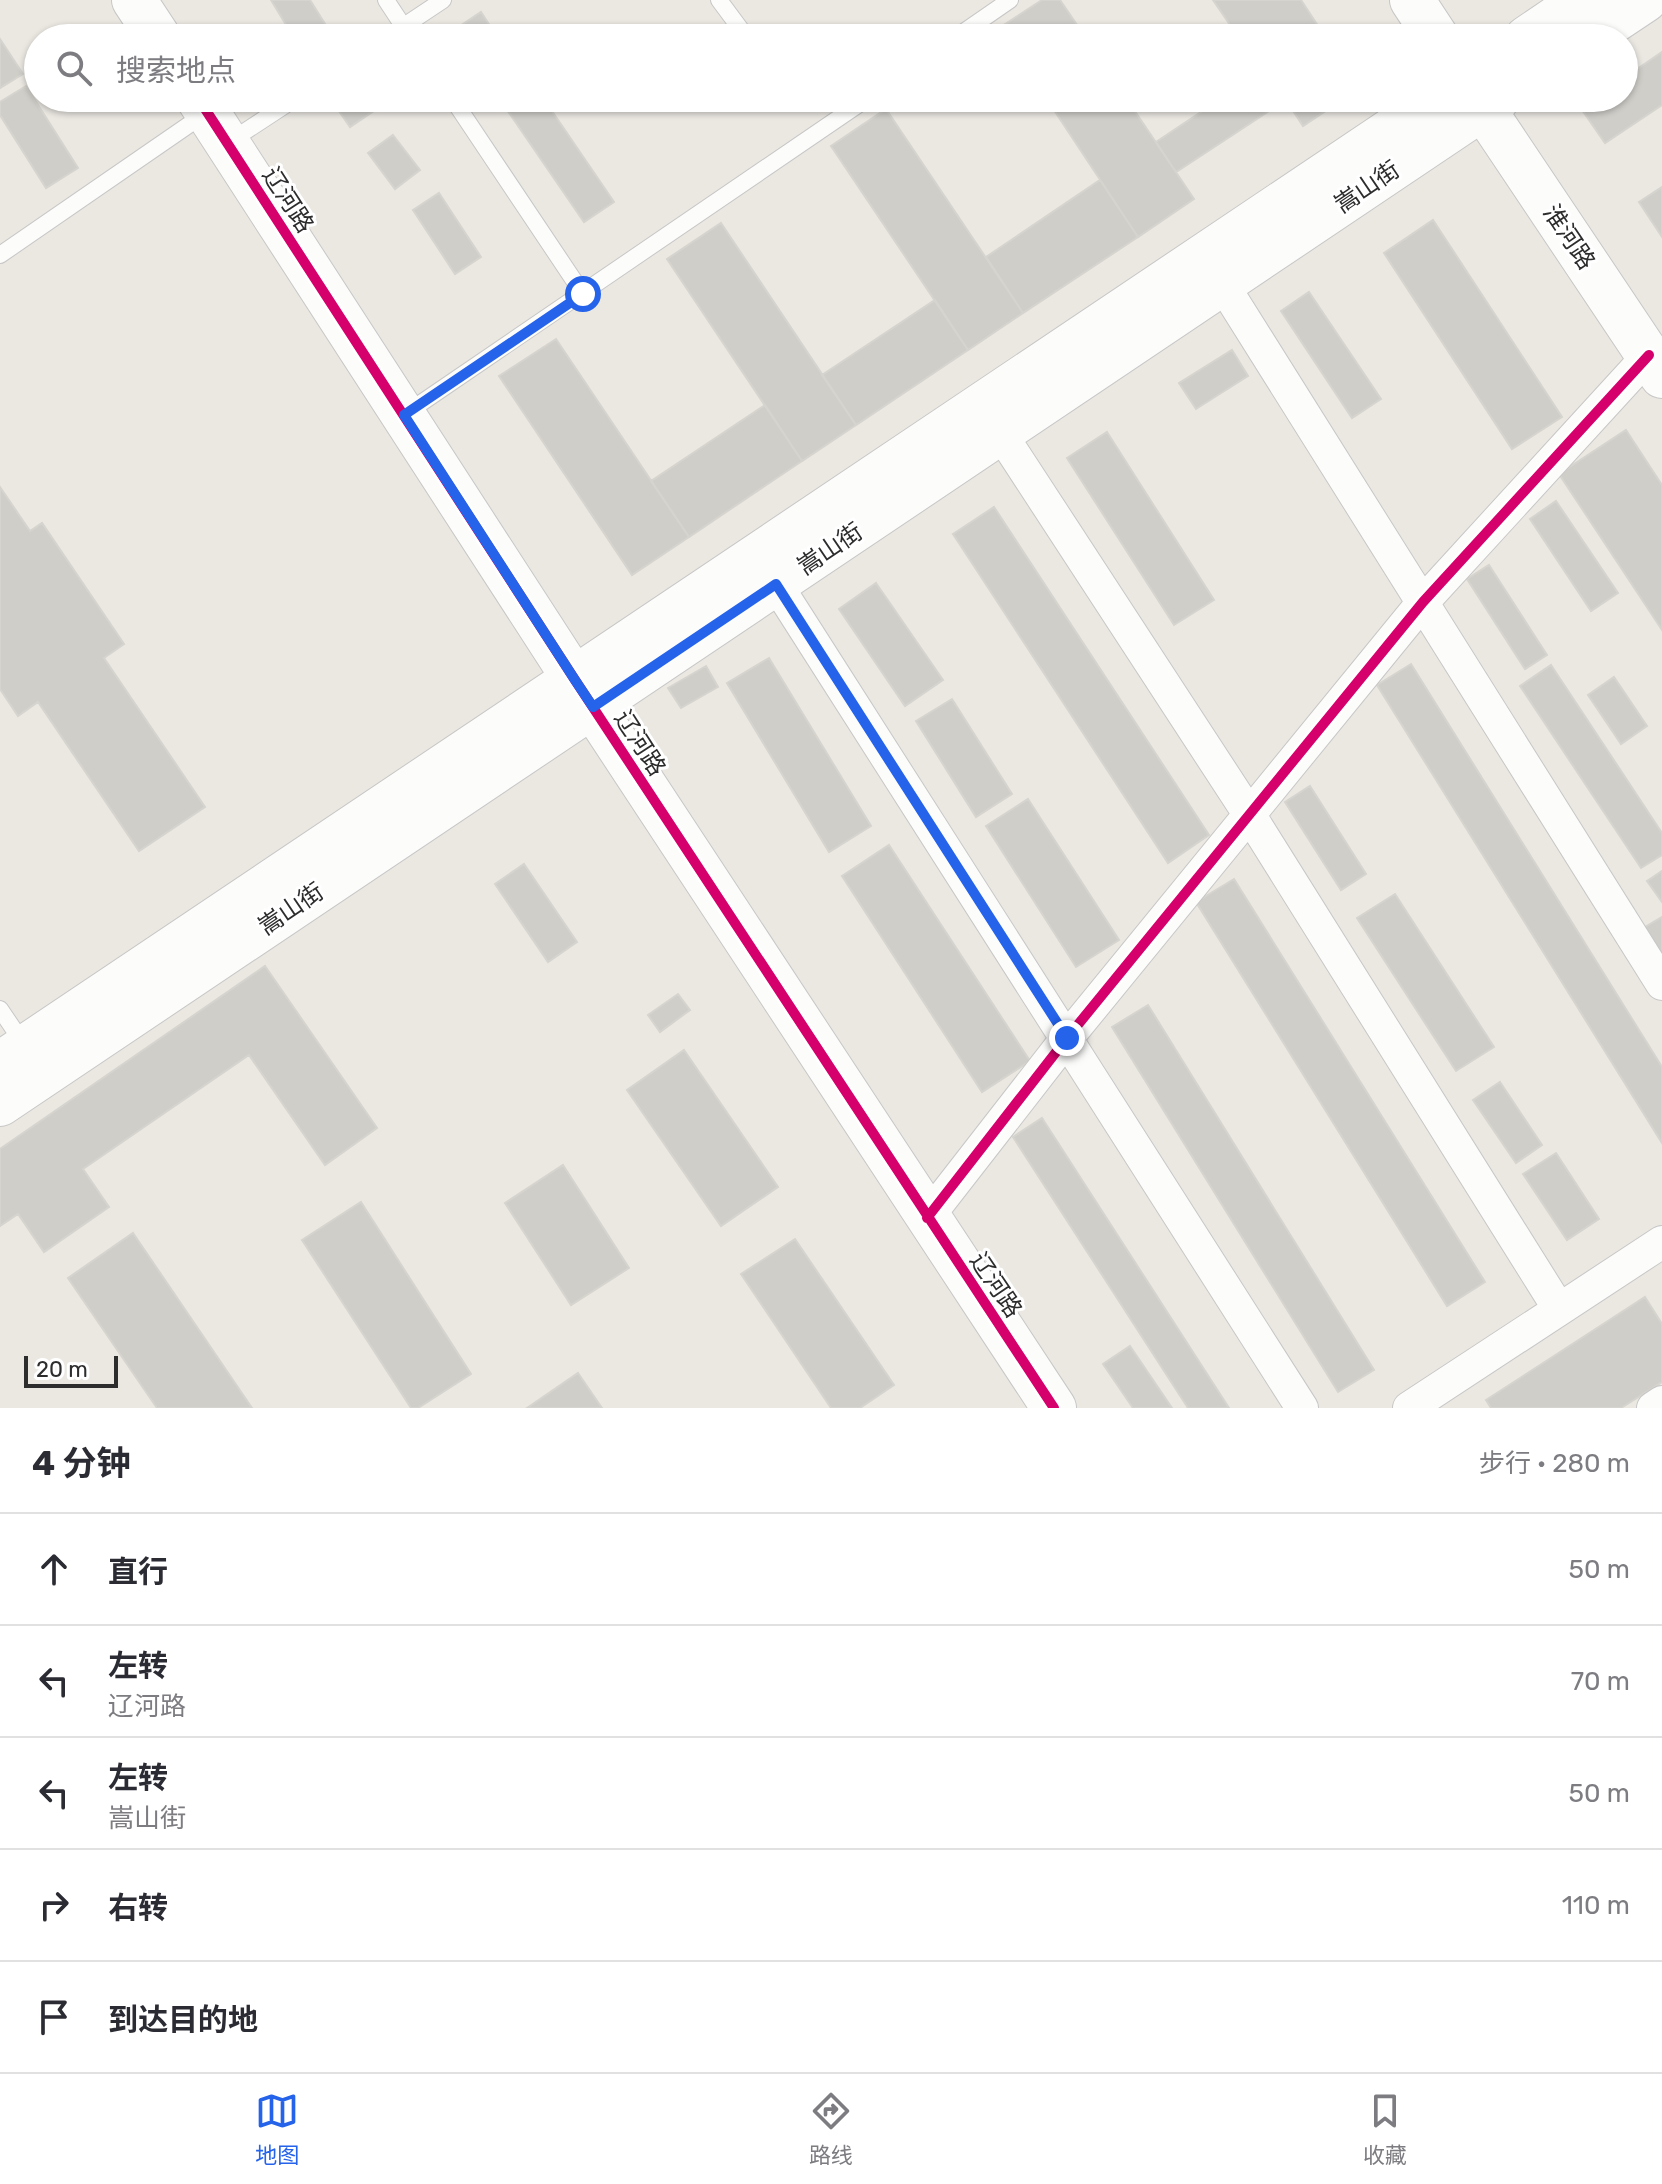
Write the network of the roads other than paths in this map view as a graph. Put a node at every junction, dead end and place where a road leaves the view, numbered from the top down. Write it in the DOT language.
graph roads {
  1 [pos="134,0"];
  2 [pos="386,0"];
  3 [pos="443,0"];
  4 [pos="719,0"];
  5 [pos="1010,0"];
  6 [pos="1412,0"];
  7 [pos="1583,0"];
  8 [pos="1645,0"];
  9 [pos="150,24"];
  10 [pos="402,24"];
  11 [pos="417,24"];
  12 [pos="737,24"];
  13 [pos="975,24"];
  14 [pos="1428,24"];
  15 [pos="1548,24"];
  16 [pos="1609,24"];
  17 [pos="236,112"];
  18 [pos="461,112"];
  19 [pos="848,112"];
  20 [pos="1419,112"];
  21 [pos="1470,112"];
  22 [pos="1493,112"];
  23 [pos="211,118"];
  24 [pos="0,255"];
  25 [pos="1223,285"];
  26 [pos="583,294"];
  27 [pos="1655,365"];
  28 [pos="404,415"];
  29 [pos="1001,434"];
  30 [pos="776,584"];
  31 [pos="1423,602"];
  32 [pos="584,693"];
  33 [pos="1249,814"];
  34 [pos="1662,984"];
  35 [pos="0,1009"];
  36 [pos="1067,1038"];
  37 [pos="13,1056"];
  38 [pos="0,1104"];
  39 [pos="927,1218"];
  40 [pos="1662,1242"];
  41 [pos="1559,1309"];
  42 [pos="1662,1402"];
  43 [pos="1054,1408"];
  44 [pos="1302,1408"];
  45 [pos="1409,1408"];
  46 [pos="1653,1408"];
  1 -- 9 [label="main road"];
  2 -- 10 [label="lane"];
  3 -- 11 [label="lane"];
  4 -- 12 [label="lane"];
  5 -- 13 [label="lane"];
  6 -- 14 [label="main road"];
  7 -- 15 [label="main road"];
  8 -- 16 [label="main road"];
  17 -- 23 [label="lane"];
  18 -- 26 [label="lane"];
  19 -- 26 [label="lane"];
  20 -- 32 [label="main road, 嵩山街"];
  21 -- 25 [label="main road, 嵩山街"];
  22 -- 27 [label="main road, 淮河路"];
  23 -- 24 [label="lane"];
  23 -- 28 [label="main road, 辽河路"];
  25 -- 29 [label="main road, 嵩山街"];
  25 -- 31 [label="street"];
  26 -- 28 [label="lane"];
  27 -- 31 [label="street"];
  28 -- 32 [label="main road, 辽河路"];
  29 -- 30 [label="main road, 嵩山街"];
  29 -- 33 [label="street"];
  30 -- 32 [label="main road, 嵩山街"];
  30 -- 36 [label="street"];
  31 -- 33 [label="street"];
  31 -- 34 [label="street"];
  32 -- 37 [label="main road, 嵩山街"];
  32 -- 38 [label="main road, 嵩山街"];
  32 -- 39 [label="main road, 辽河路"];
  33 -- 36 [label="street"];
  33 -- 41 [label="street"];
  35 -- 37 [label="lane"];
  36 -- 39 [label="street"];
  36 -- 44 [label="street"];
  39 -- 43 [label="main road, 辽河路"];
  40 -- 41 [label="street"];
  41 -- 45 [label="street"];
  42 -- 46 [label="street"];
}
